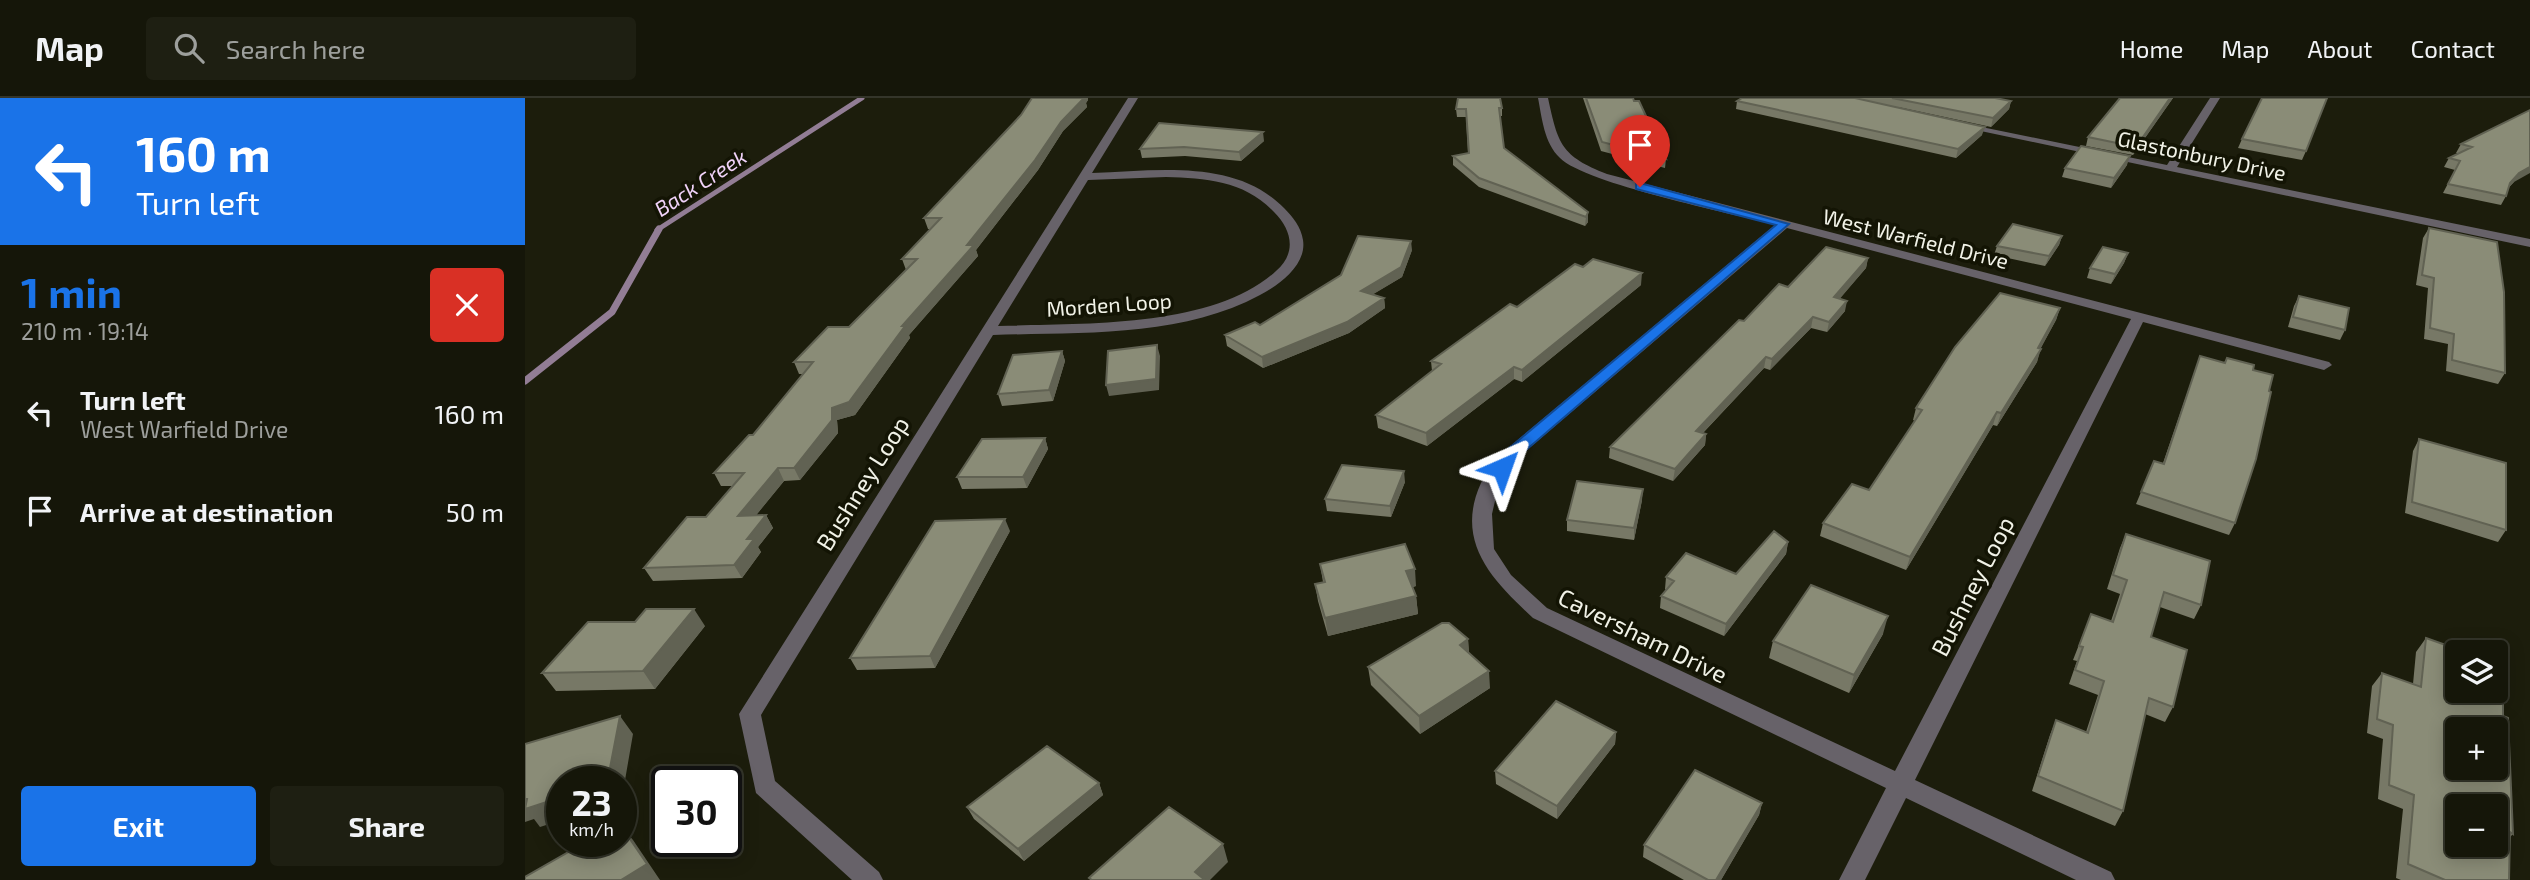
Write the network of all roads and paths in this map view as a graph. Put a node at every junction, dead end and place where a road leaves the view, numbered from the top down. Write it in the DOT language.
graph roads {
  1 [pos="1133,98"];
  2 [pos="1543,98"];
  3 [pos="2215,98"];
  4 [pos="1944,122"];
  5 [pos="2171,168"];
  6 [pos="1086,177"];
  7 [pos="1784,224"];
  8 [pos="2530,243"];
  9 [pos="2139,316"];
  10 [pos="988,331"];
  11 [pos="2325,365"];
  12 [pos="1901,783"];
  13 [pos="870,880"];
  14 [pos="1852,880"];
  15 [pos="2102,880"];
  1 -- 6 [label="street, Bushney Loop"];
  2 -- 7 [label="street, West Warfield Drive"];
  3 -- 5 [label="street"];
  4 -- 5 [label="street, Glastonbury Drive"];
  5 -- 8 [label="street, Glastonbury Drive"];
  6 -- 10 [label="street, Bushney Loop"];
  6 -- 10 [label="street, Morden Loop"];
  7 -- 9 [label="street, West Warfield Drive"];
  7 -- 12 [label="street, Caversham Drive"];
  9 -- 11 [label="street, West Warfield Drive"];
  9 -- 12 [label="street, Bushney Loop"];
  10 -- 13 [label="street, Bushney Loop"];
  12 -- 14 [label="street, Bushney Loop"];
  12 -- 15 [label="street, Caversham Drive"];
}
